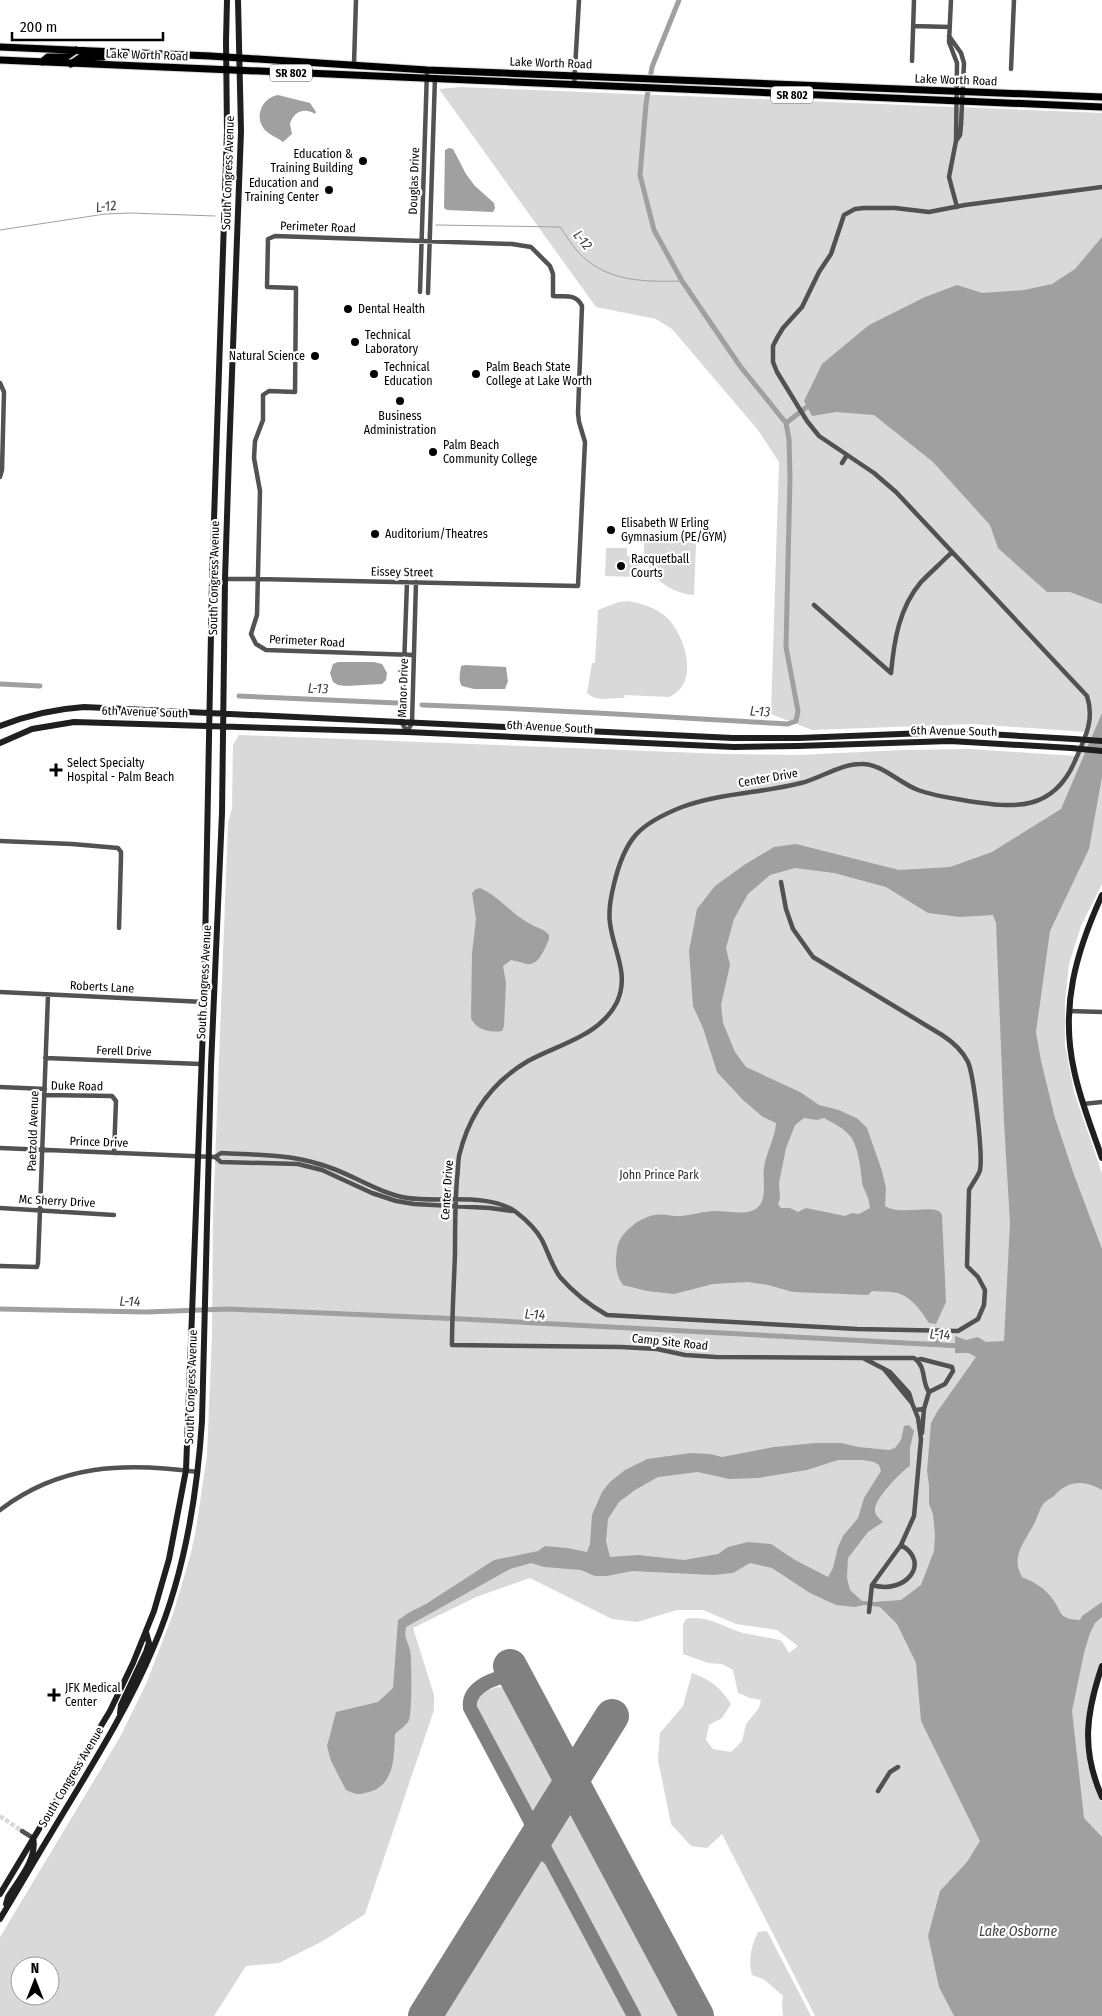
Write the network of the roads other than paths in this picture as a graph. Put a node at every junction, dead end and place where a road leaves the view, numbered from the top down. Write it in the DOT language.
graph roads {
  1 [pos="227,0"];
  2 [pos="238,0"];
  3 [pos="356,0"];
  4 [pos="579,0"];
  5 [pos="914,0"];
  6 [pos="951,0"];
  7 [pos="1014,0"];
  8 [pos="913,26"];
  9 [pos="950,27"];
  10 [pos="0,46"];
  11 [pos="76,50"];
  12 [pos="114,52"];
  13 [pos="227,57"];
  14 [pos="239,59"];
  15 [pos="0,60"];
  16 [pos="912,61"];
  17 [pos="42,62"];
  18 [pos="71,64"];
  19 [pos="354,64"];
  20 [pos="1011,69"];
  21 [pos="228,70"];
  22 [pos="427,70"];
  23 [pos="436,70"];
  24 [pos="239,71"];
  25 [pos="576,76"];
  26 [pos="427,79"];
  27 [pos="435,80"];
  28 [pos="744,82"];
  29 [pos="574,86"];
  30 [pos="699,91"];
  31 [pos="959,92"];
  32 [pos="1102,97"];
  33 [pos="959,102"];
  34 [pos="1102,107"];
  35 [pos="1102,187"];
  36 [pos="957,206"];
  37 [pos="422,240"];
  38 [pos="429,240"];
  39 [pos="420,292"];
  40 [pos="428,292"];
  41 [pos="0,383"];
  42 [pos="847,455"];
  43 [pos="842,463"];
  44 [pos="0,477"];
  45 [pos="952,552"];
  46 [pos="225,579"];
  47 [pos="257,579"];
  48 [pos="407,582"];
  49 [pos="416,582"];
  50 [pos="578,586"];
  51 [pos="814,605"];
  52 [pos="406,654"];
  53 [pos="414,655"];
  54 [pos="209,713"];
  55 [pos="223,714"];
  56 [pos="402,723"];
  57 [pos="412,723"];
  58 [pos="0,726"];
  59 [pos="209,726"];
  60 [pos="223,727"];
  61 [pos="406,732"];
  62 [pos="1102,741"];
  63 [pos="0,743"];
  64 [pos="1102,751"];
  65 [pos="0,841"];
  66 [pos="781,882"];
  67 [pos="1102,895"];
  68 [pos="119,928"];
  69 [pos="204,982"];
  70 [pos="0,992"];
  71 [pos="48,995"];
  72 [pos="204,1002"];
  73 [pos="214,1002"];
  74 [pos="1070,1011"];
  75 [pos="1102,1012"];
  76 [pos="213,1025"];
  77 [pos="46,1058"];
  78 [pos="201,1064"];
  79 [pos="0,1087"];
  80 [pos="44,1092"];
  81 [pos="1102,1102"];
  82 [pos="1083,1104"];
  83 [pos="0,1148"];
  84 [pos="42,1150"];
  85 [pos="114,1153"];
  86 [pos="198,1156"];
  87 [pos="212,1157"];
  88 [pos="1102,1158"];
  89 [pos="354,1178"];
  90 [pos="352,1184"];
  91 [pos="456,1200"];
  92 [pos="455,1206"];
  93 [pos="0,1208"];
  94 [pos="41,1210"];
  95 [pos="514,1211"];
  96 [pos="114,1215"];
  97 [pos="0,1266"];
  98 [pos="452,1345"];
  99 [pos="863,1358"];
  100 [pos="892,1358"];
  101 [pos="918,1360"];
  102 [pos="882,1367"];
  103 [pos="929,1392"];
  104 [pos="915,1410"];
  105 [pos="924,1410"];
  106 [pos="921,1440"];
  107 [pos="186,1470"];
  108 [pos="198,1472"];
  109 [pos="0,1510"];
  110 [pos="901,1546"];
  111 [pos="872,1585"];
  112 [pos="869,1612"];
  113 [pos="146,1632"];
  114 [pos="1102,1666"];
  115 [pos="119,1719"];
  116 [pos="898,1767"];
  117 [pos="878,1791"];
  118 [pos="1102,1797"];
  119 [pos="22,1831"];
  120 [pos="33,1838"];
  121 [pos="0,1894"];
  122 [pos="4,1913"];
  123 [pos="0,1920"];
  1 -- 13 [label="main road, South Congress Avenue"];
  2 -- 14 [label="main road, South Congress Avenue"];
  3 -- 19 [label="street"];
  4 -- 25 [label="street"];
  5 -- 8 [label="street"];
  6 -- 9 [label="street"];
  7 -- 20 [label="street"];
  8 -- 9 [label="street"];
  8 -- 16 [label="street"];
  9 -- 31 [label="street"];
  10 -- 11 [label="main road, Lake Worth Road / SR 802"];
  11 -- 12 [label="main road, Lake Worth Road / SR 802"];
  11 -- 17 [label="main road"];
  12 -- 13 [label="main road, Lake Worth Road / SR 802"];
  12 -- 18 [label="main road"];
  13 -- 14 [label="main road, Lake Worth Road / SR 802"];
  13 -- 21 [label="main road, South Congress Avenue"];
  14 -- 19 [label="main road, Lake Worth Road / SR 802"];
  14 -- 24 [label="main road, South Congress Avenue"];
  15 -- 17 [label="main road, Lake Worth Road / SR 802"];
  17 -- 18 [label="main road, Lake Worth Road / SR 802"];
  18 -- 21 [label="main road, Lake Worth Road / SR 802"];
  19 -- 22 [label="main road, Lake Worth Road / SR 802"];
  21 -- 24 [label="main road, Lake Worth Road / SR 802"];
  21 -- 54 [label="main road, South Congress Avenue"];
  22 -- 23 [label="main road, Lake Worth Road / SR 802"];
  22 -- 26 [label="street, Douglas Drive"];
  23 -- 25 [label="main road, Lake Worth Road / SR 802"];
  23 -- 27 [label="street, Douglas Drive"];
  24 -- 26 [label="main road, Lake Worth Road / SR 802"];
  24 -- 46 [label="main road, South Congress Avenue"];
  25 -- 28 [label="main road, Lake Worth Road / SR 802"];
  25 -- 29 [label="street"];
  26 -- 27 [label="main road, Lake Worth Road / SR 802"];
  26 -- 37 [label="street, Douglas Drive"];
  27 -- 29 [label="main road, Lake Worth Road / SR 802"];
  27 -- 38 [label="street, Douglas Drive"];
  28 -- 30 [label="main road"];
  28 -- 31 [label="main road, Lake Worth Road / SR 802"];
  29 -- 30 [label="main road, Lake Worth Road / SR 802"];
  30 -- 33 [label="main road, Lake Worth Road / SR 802"];
  31 -- 32 [label="main road, Lake Worth Road / SR 802"];
  31 -- 33 [label="street"];
  33 -- 34 [label="main road, Lake Worth Road / SR 802"];
  33 -- 36 [label="street"];
  35 -- 36 [label="street"];
  36 -- 42 [label="street, Center Drive"];
  37 -- 38 [label="street, Perimeter Road"];
  37 -- 39 [label="street, Douglas Drive"];
  37 -- 47 [label="street, Perimeter Road"];
  38 -- 40 [label="street, Douglas Drive"];
  38 -- 50 [label="street, Perimeter Road"];
  41 -- 44 [label="street"];
  42 -- 43 [label="street"];
  42 -- 45 [label="street, Center Drive"];
  45 -- 51 [label="street"];
  45 -- 91 [label="street, Center Drive"];
  46 -- 47 [label="street, Eissey Street"];
  46 -- 55 [label="main road, South Congress Avenue"];
  47 -- 48 [label="street, Eissey Street"];
  47 -- 52 [label="street, Perimeter Road"];
  48 -- 49 [label="street, Eissey Street"];
  48 -- 52 [label="street, Manor Drive"];
  49 -- 50 [label="street, Eissey Street"];
  49 -- 53 [label="street, Manor Drive"];
  52 -- 53 [label="street, Perimeter Road"];
  52 -- 56 [label="street, Manor Drive"];
  53 -- 57 [label="street, Manor Drive"];
  54 -- 55 [label="main road, 6th Avenue South"];
  54 -- 58 [label="main road, 6th Avenue South"];
  54 -- 59 [label="main road, South Congress Avenue"];
  55 -- 56 [label="main road, 6th Avenue South"];
  55 -- 60 [label="main road, South Congress Avenue"];
  56 -- 57 [label="main road, 6th Avenue South"];
  56 -- 61 [label="street, Manor Drive"];
  57 -- 61 [label="street, Manor Drive"];
  57 -- 62 [label="main road, 6th Avenue South, bridge"];
  59 -- 60 [label="main road, 6th Avenue South"];
  59 -- 63 [label="main road, 6th Avenue South"];
  59 -- 69 [label="main road, South Congress Avenue"];
  60 -- 61 [label="main road, 6th Avenue South"];
  60 -- 73 [label="main road, South Congress Avenue"];
  61 -- 64 [label="main road, 6th Avenue South, bridge"];
  65 -- 68 [label="street"];
  66 -- 95 [label="street"];
  67 -- 74 [label="main road"];
  69 -- 72 [label="main road, South Congress Avenue"];
  69 -- 73 [label="main road"];
  70 -- 71 [label="street, Roberts Lane"];
  71 -- 72 [label="street, Roberts Lane"];
  71 -- 77 [label="street, Paetzold Avenue"];
  72 -- 76 [label="main road"];
  72 -- 78 [label="main road, South Congress Avenue"];
  73 -- 76 [label="main road, South Congress Avenue"];
  74 -- 75 [label="street"];
  74 -- 82 [label="main road"];
  76 -- 87 [label="main road, South Congress Avenue"];
  77 -- 78 [label="street, Ferell Drive"];
  77 -- 80 [label="street, Paetzold Avenue"];
  78 -- 86 [label="main road, South Congress Avenue"];
  79 -- 80 [label="street"];
  80 -- 84 [label="street, Paetzold Avenue"];
  80 -- 85 [label="street, Duke Road"];
  81 -- 82 [label="street"];
  82 -- 88 [label="main road"];
  83 -- 84 [label="street, Prince Drive"];
  84 -- 85 [label="street, Prince Drive"];
  84 -- 94 [label="street, Paetzold Avenue"];
  85 -- 86 [label="street, Prince Drive"];
  86 -- 87 [label="street, Prince Drive"];
  86 -- 107 [label="main road, South Congress Avenue"];
  87 -- 89 [label="street"];
  87 -- 90 [label="street"];
  87 -- 108 [label="main road, South Congress Avenue"];
  89 -- 90 [label="street"];
  89 -- 91 [label="street"];
  90 -- 92 [label="street"];
  91 -- 92 [label="street, Center Drive"];
  91 -- 95 [label="street"];
  92 -- 95 [label="street"];
  92 -- 98 [label="street, Center Drive"];
  93 -- 94 [label="street, Mc Sherry Drive"];
  94 -- 96 [label="street, Mc Sherry Drive"];
  94 -- 97 [label="street, Paetzold Avenue"];
  98 -- 99 [label="street, Camp Site Road"];
  99 -- 100 [label="street"];
  99 -- 102 [label="street, Camp Site Road"];
  100 -- 101 [label="street"];
  100 -- 102 [label="street"];
  101 -- 103 [label="street"];
  101 -- 103 [label="street"];
  102 -- 104 [label="street, Camp Site Road"];
  103 -- 105 [label="street"];
  104 -- 105 [label="street"];
  104 -- 106 [label="street, Camp Site Road"];
  105 -- 106 [label="street"];
  106 -- 110 [label="street, Camp Site Road"];
  107 -- 108 [label="street"];
  107 -- 109 [label="street"];
  107 -- 113 [label="main road, South Congress Avenue"];
  108 -- 115 [label="main road, South Congress Avenue"];
  110 -- 111 [label="street, Camp Site Road"];
  110 -- 111 [label="street"];
  111 -- 112 [label="street, Camp Site Road"];
  113 -- 115 [label="main road"];
  113 -- 120 [label="main road, South Congress Avenue"];
  114 -- 118 [label="main road"];
  115 -- 122 [label="main road, South Congress Avenue"];
  116 -- 117 [label="street"];
  119 -- 120 [label="street"];
  120 -- 121 [label="main road, South Congress Avenue"];
  120 -- 122 [label="main road"];
  122 -- 123 [label="main road, South Congress Avenue"];
}
